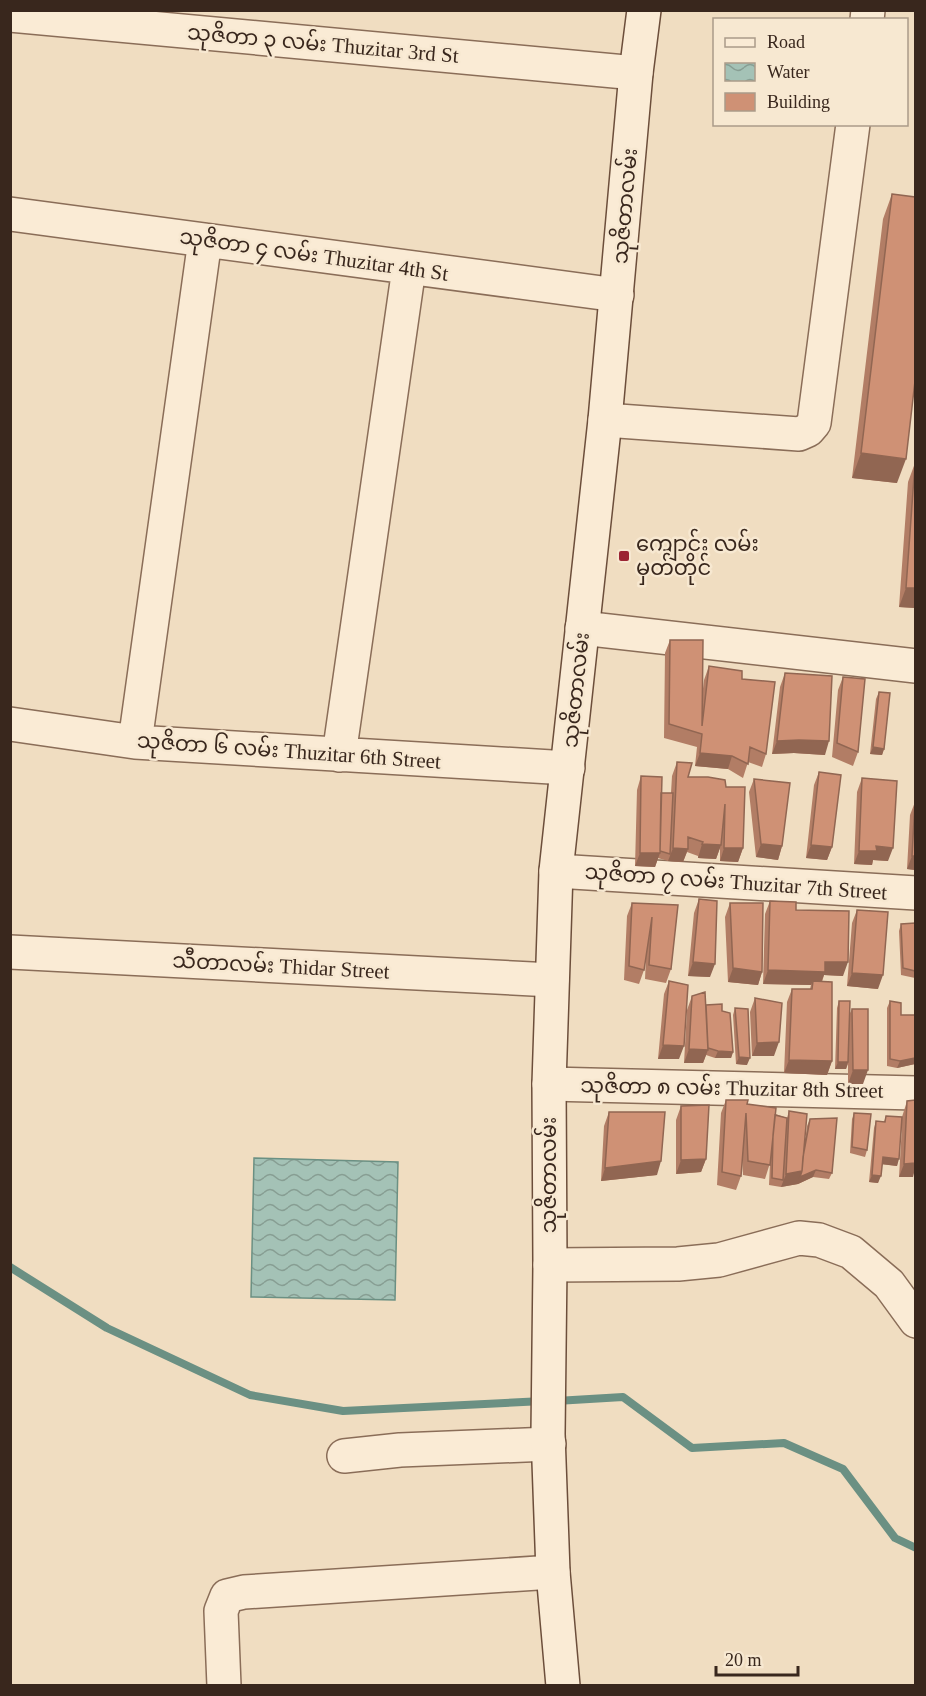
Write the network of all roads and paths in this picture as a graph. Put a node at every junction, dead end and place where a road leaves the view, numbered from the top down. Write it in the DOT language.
graph roads {
  1 [pos="644,10"];
  2 [pos="10,15"];
  3 [pos="636,73"];
  4 [pos="853,126"];
  5 [pos="10,214"];
  6 [pos="205,240"];
  7 [pos="410,268"];
  8 [pos="617,295"];
  9 [pos="605,420"];
  10 [pos="582,628"];
  11 [pos="915,666"];
  12 [pos="10,724"];
  13 [pos="135,742"];
  14 [pos="339,755"];
  15 [pos="568,768"];
  16 [pos="556,871"];
  17 [pos="915,893"];
  18 [pos="10,951"];
  19 [pos="552,980"];
  20 [pos="549,1084"];
  21 [pos="915,1093"];
  22 [pos="550,1265"];
  23 [pos="915,1321"];
  24 [pos="548,1439"];
  25 [pos="344,1456"];
  26 [pos="553,1572"];
  27 [pos="224,1686"];
  28 [pos="564,1686"];
  1 -- 3 [label="street, သုဇိတာလမ်း"];
  2 -- 3 [label="street, သုဇိတာ ၃ လမ်း Thuzitar 3rd St"];
  3 -- 8 [label="street, သုဇိတာလမ်း"];
  4 -- 9 [label="street"];
  5 -- 6 [label="street, သုဇိတာ ၄ လမ်း Thuzitar 4th St"];
  6 -- 7 [label="street, သုဇိတာ ၄ လမ်း Thuzitar 4th St"];
  6 -- 13 [label="street"];
  7 -- 8 [label="street, သုဇိတာ ၄ လမ်း Thuzitar 4th St"];
  7 -- 14 [label="street"];
  8 -- 9 [label="street, သုဇိတာလမ်း"];
  9 -- 10 [label="street, သုဇိတာလမ်း"];
  10 -- 11 [label="street"];
  10 -- 15 [label="street, သုဇိတာလမ်း"];
  12 -- 13 [label="street, သုဇိတာ ၆ လမ်း Thuzitar 6th Street"];
  13 -- 14 [label="street, သုဇိတာ ၆ လမ်း Thuzitar 6th Street"];
  14 -- 15 [label="street, သုဇိတာ ၆ လမ်း Thuzitar 6th Street"];
  15 -- 16 [label="street, သုဇိတာလမ်း"];
  16 -- 17 [label="street, သုဇိတာ ၇ လမ်း Thuzitar 7th Street"];
  16 -- 19 [label="street, သုဇိတာလမ်း"];
  18 -- 19 [label="street, သီတာလမ်း Thidar Street"];
  19 -- 20 [label="street, သုဇိတာလမ်း"];
  20 -- 21 [label="street, သုဇိတာ ၈ လမ်း Thuzitar 8th Street"];
  20 -- 22 [label="street, သုဇိတာလမ်း"];
  22 -- 23 [label="street"];
  22 -- 24 [label="street, သုဇိတာလမ်း"];
  24 -- 25 [label="street"];
  24 -- 26 [label="street"];
  26 -- 27 [label="street"];
  26 -- 28 [label="street"];
}
